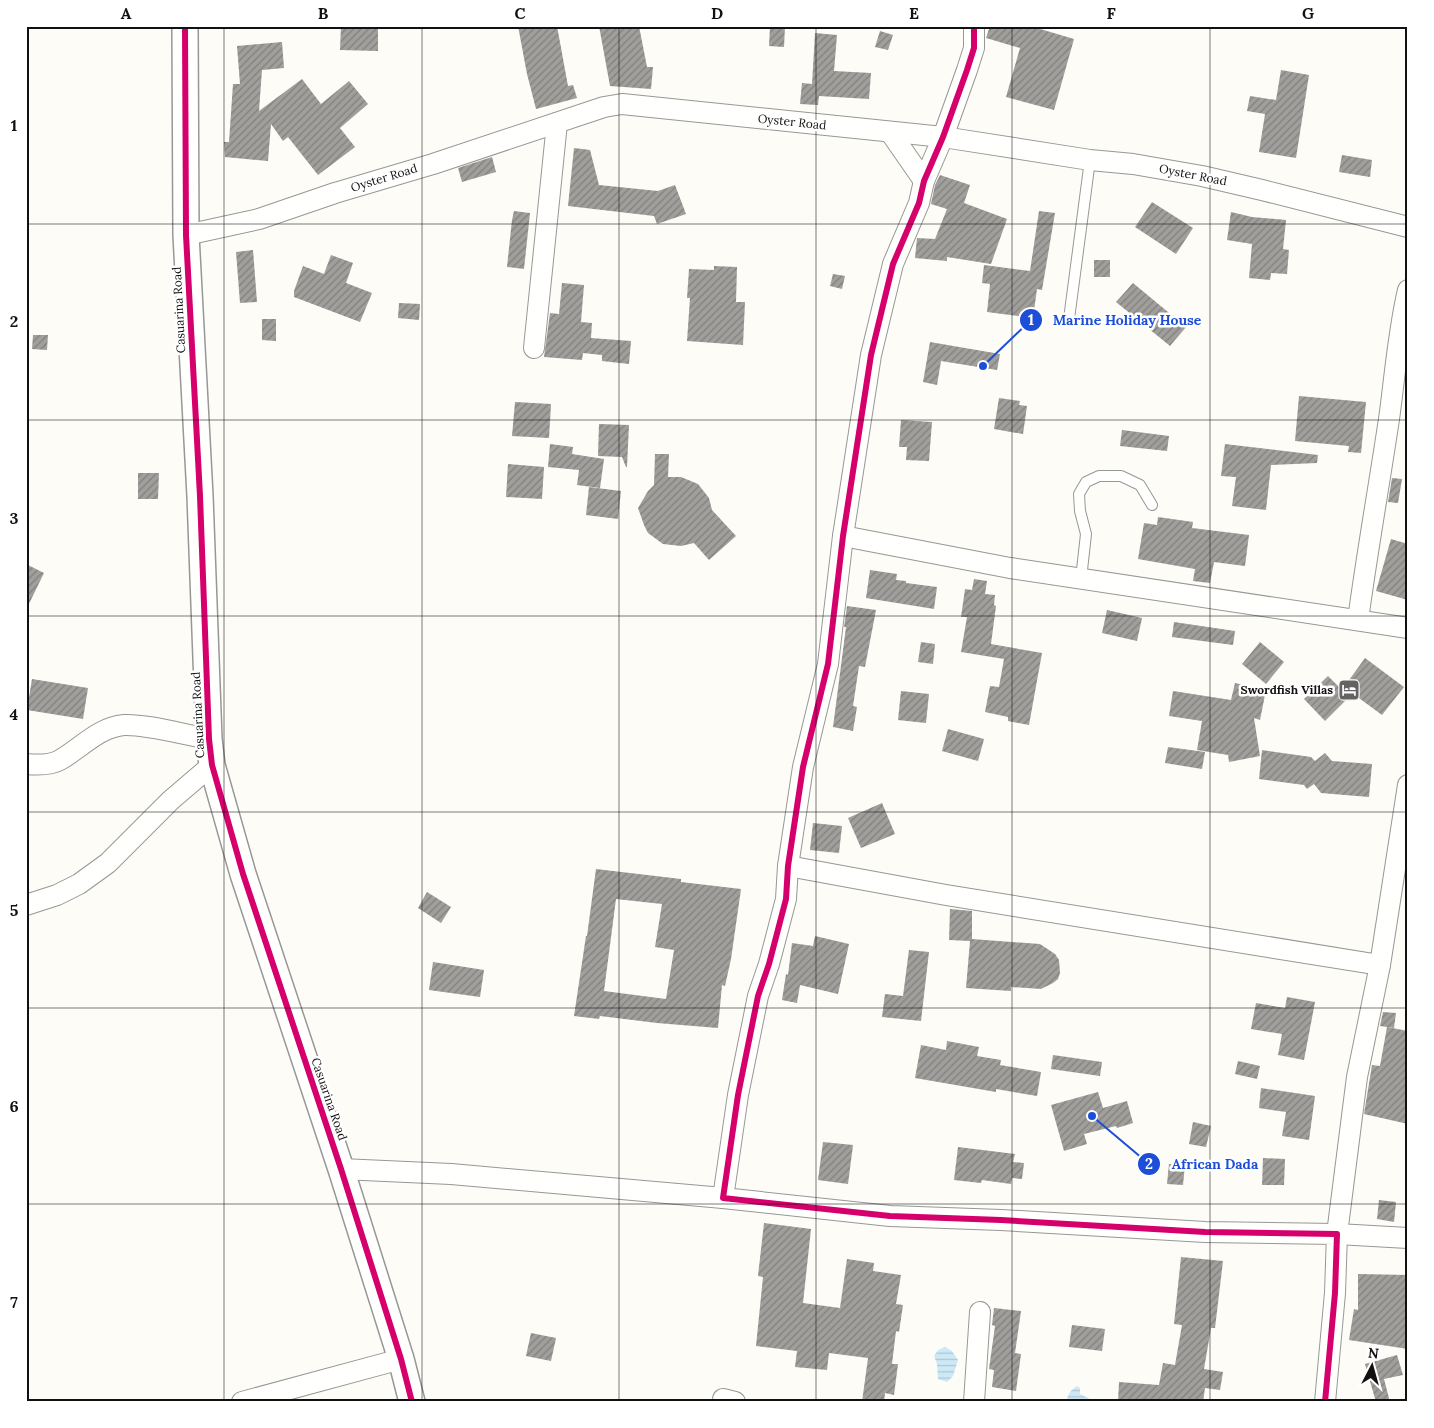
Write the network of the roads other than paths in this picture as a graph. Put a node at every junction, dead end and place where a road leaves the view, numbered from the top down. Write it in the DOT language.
graph roads {
  1 [pos="186,26"];
  2 [pos="974,26"];
  3 [pos="556,123"];
  4 [pos="890,132"];
  5 [pos="943,137"];
  6 [pos="1090,160"];
  7 [pos="924,181"];
  8 [pos="1408,227"];
  9 [pos="186,235"];
  10 [pos="1408,290"];
  11 [pos="1070,319"];
  12 [pos="534,348"];
  13 [pos="1152,505"];
  14 [pos="843,536"];
  15 [pos="1082,579"];
  16 [pos="1358,620"];
  17 [pos="1408,628"];
  18 [pos="208,739"];
  19 [pos="26,764"];
  20 [pos="212,765"];
  21 [pos="1408,785"];
  22 [pos="788,866"];
  23 [pos="26,904"];
  24 [pos="1380,965"];
  25 [pos="341,1169"];
  26 [pos="723,1198"];
  27 [pos="1337,1234"];
  28 [pos="1408,1238"];
  29 [pos="980,1312"];
  30 [pos="401,1359"];
  31 [pos="242,1402"];
  32 [pos="412,1402"];
  33 [pos="974,1402"];
  34 [pos="1325,1402"];
  1 -- 9 [label="street, Casuarina Road"];
  2 -- 5 [label="street"];
  3 -- 4 [label="street, Oyster Road"];
  3 -- 9 [label="street, Oyster Road"];
  3 -- 12 [label="street"];
  4 -- 5 [label="street, Oyster Road"];
  4 -- 7 [label="street"];
  5 -- 6 [label="street, Oyster Road"];
  5 -- 7 [label="street"];
  6 -- 8 [label="street, Oyster Road"];
  6 -- 11 [label="lane"];
  7 -- 14 [label="street"];
  9 -- 18 [label="street, Casuarina Road"];
  10 -- 16 [label="street"];
  13 -- 15 [label="lane"];
  14 -- 15 [label="street"];
  14 -- 22 [label="street"];
  15 -- 16 [label="street"];
  16 -- 17 [label="street"];
  18 -- 19 [label="street"];
  18 -- 20 [label="street, Casuarina Road"];
  20 -- 23 [label="street"];
  20 -- 25 [label="street, Casuarina Road"];
  21 -- 24 [label="street"];
  22 -- 24 [label="street"];
  22 -- 26 [label="street"];
  24 -- 27 [label="street"];
  25 -- 26 [label="street"];
  25 -- 30 [label="street, Casuarina Road"];
  26 -- 27 [label="street"];
  27 -- 28 [label="street"];
  27 -- 34 [label="street"];
  29 -- 33 [label="street"];
  30 -- 31 [label="street"];
  30 -- 32 [label="street, Casuarina Road"];
}
